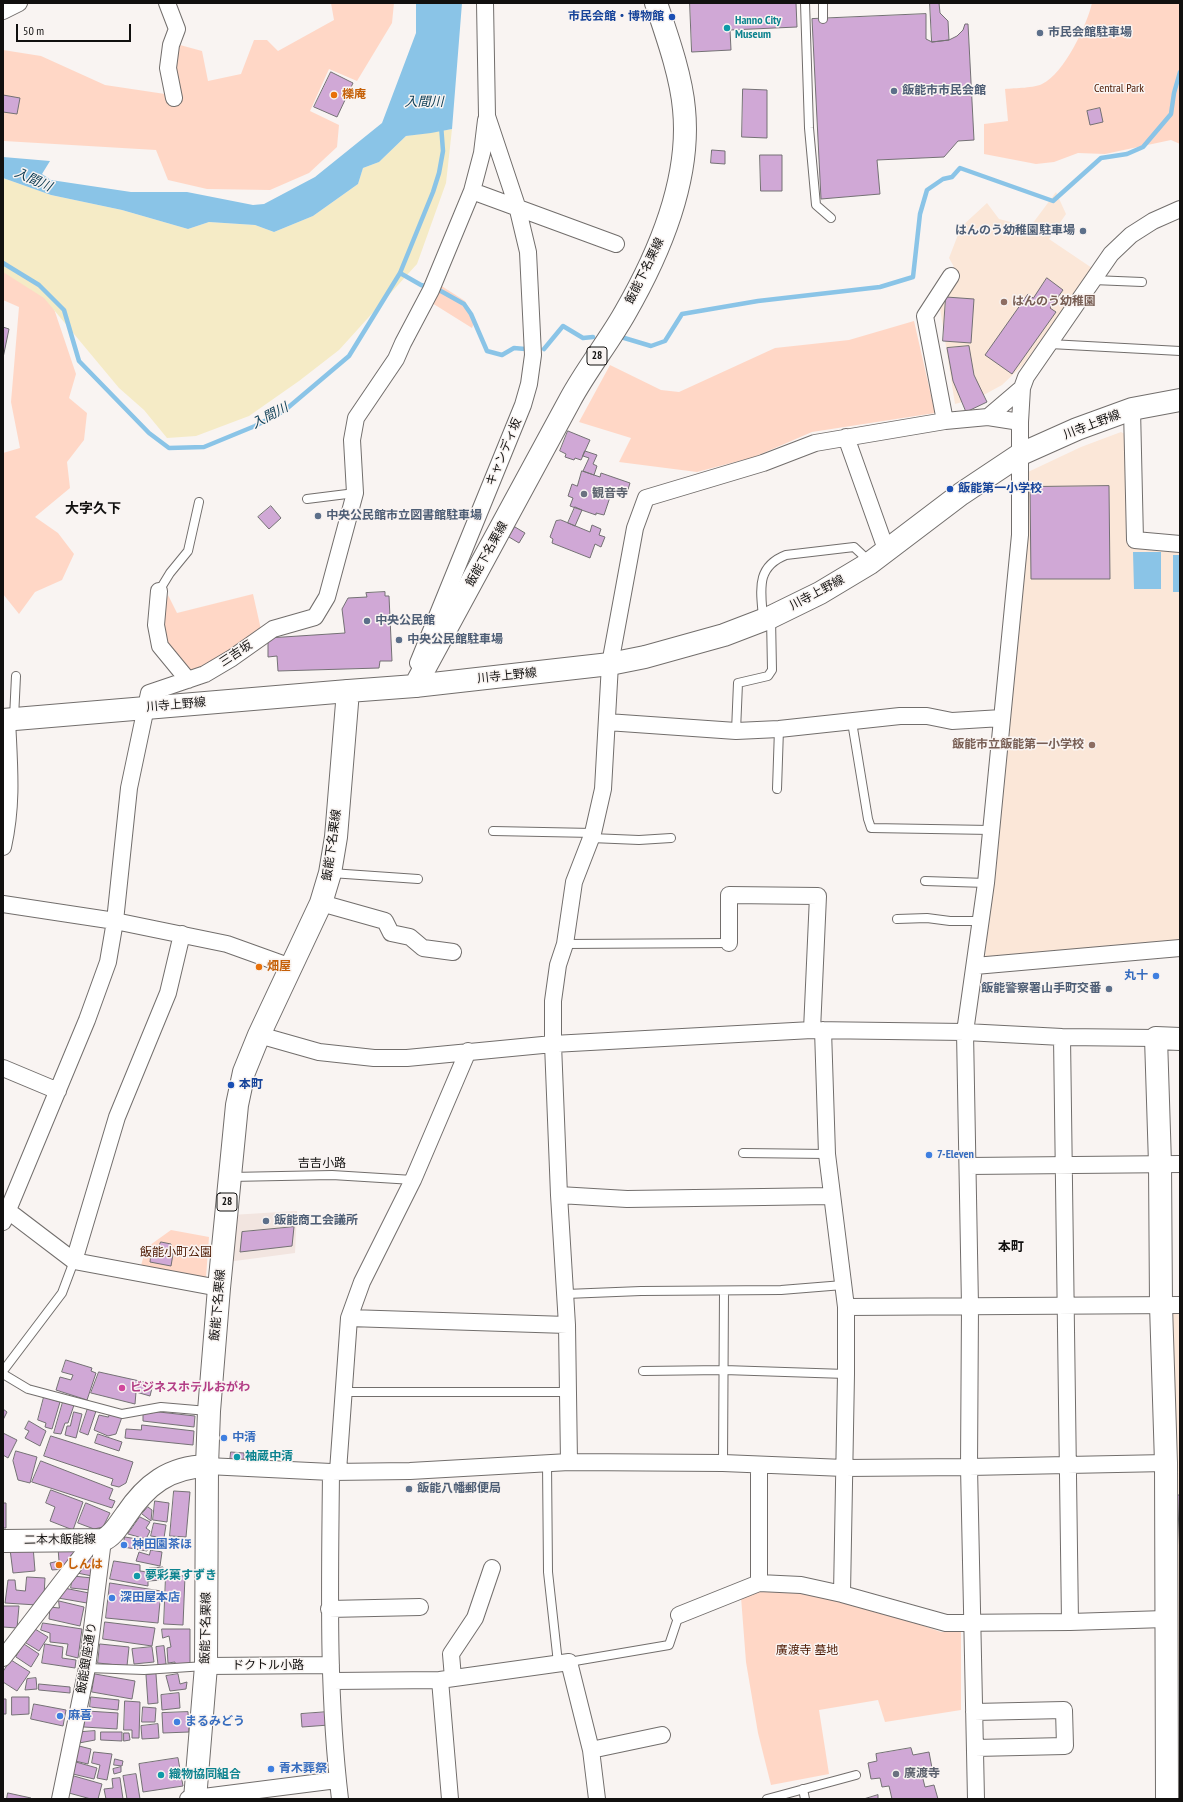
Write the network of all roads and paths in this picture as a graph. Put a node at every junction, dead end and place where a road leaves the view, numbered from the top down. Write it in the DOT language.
graph roads {
  1 [pos="19,3"];
  2 [pos="167,3"];
  3 [pos="485,3"];
  4 [pos="656,3"];
  5 [pos="805,3"];
  6 [pos="823,3"];
  7 [pos="3,11"];
  8 [pos="822,19"];
  9 [pos="174,98"];
  10 [pos="487,116"];
  11 [pos="472,191"];
  12 [pos="517,206"];
  13 [pos="1180,209"];
  14 [pos="831,218"];
  15 [pos="616,244"];
  16 [pos="951,276"];
  17 [pos="1093,280"];
  18 [pos="1142,282"];
  19 [pos="1050,344"];
  20 [pos="1180,351"];
  21 [pos="1022,388"];
  22 [pos="1180,400"];
  23 [pos="1132,409"];
  24 [pos="988,417"];
  25 [pos="945,421"];
  26 [pos="1020,422"];
  27 [pos="846,437"];
  28 [pos="1021,454"];
  29 [pos="355,493"];
  30 [pos="307,499"];
  31 [pos="199,502"];
  32 [pos="1180,544"];
  33 [pos="879,557"];
  34 [pos="159,591"];
  35 [pos="767,619"];
  36 [pos="610,664"];
  37 [pos="16,676"];
  38 [pos="188,680"];
  39 [pos="411,687"];
  40 [pos="348,691"];
  41 [pos="146,708"];
  42 [pos="1002,718"];
  43 [pos="8,719"];
  44 [pos="607,722"];
  45 [pos="852,722"];
  46 [pos="780,729"];
  47 [pos="736,731"];
  48 [pos="778,790"];
  49 [pos="6,822"];
  50 [pos="991,830"];
  51 [pos="493,831"];
  52 [pos="592,836"];
  53 [pos="671,838"];
  54 [pos="3,848"];
  55 [pos="330,873"];
  56 [pos="418,879"];
  57 [pos="925,881"];
  58 [pos="986,883"];
  59 [pos="322,903"];
  60 [pos="3,904"];
  61 [pos="897,919"];
  62 [pos="115,921"];
  63 [pos="982,921"];
  64 [pos="182,934"];
  65 [pos="729,943"];
  66 [pos="565,944"];
  67 [pos="1180,948"];
  68 [pos="453,952"];
  69 [pos="975,966"];
  70 [pos="291,967"];
  71 [pos="818,1030"];
  72 [pos="965,1032"];
  73 [pos="258,1035"];
  74 [pos="1062,1037"];
  75 [pos="1156,1038"];
  76 [pos="1180,1039"];
  77 [pos="552,1044"];
  78 [pos="468,1051"];
  79 [pos="3,1068"];
  80 [pos="58,1091"];
  81 [pos="743,1154"];
  82 [pos="827,1154"];
  83 [pos="1064,1164"];
  84 [pos="1170,1164"];
  85 [pos="968,1166"];
  86 [pos="230,1177"];
  87 [pos="413,1180"];
  88 [pos="559,1194"];
  89 [pos="831,1196"];
  90 [pos="5,1213"];
  91 [pos="74,1261"];
  92 [pos="843,1285"];
  93 [pos="219,1288"];
  94 [pos="724,1291"];
  95 [pos="566,1294"];
  96 [pos="1066,1305"];
  97 [pos="1170,1305"];
  98 [pos="970,1306"];
  99 [pos="846,1307"];
  100 [pos="349,1318"];
  101 [pos="568,1325"];
  102 [pos="724,1370"];
  103 [pos="643,1371"];
  104 [pos="3,1372"];
  105 [pos="846,1374"];
  106 [pos="344,1392"];
  107 [pos="569,1392"];
  108 [pos="209,1412"];
  109 [pos="569,1462"];
  110 [pos="547,1463"];
  111 [pos="723,1463"];
  112 [pos="1166,1463"];
  113 [pos="759,1465"];
  114 [pos="1068,1465"];
  115 [pos="207,1466"];
  116 [pos="969,1467"];
  117 [pos="844,1468"];
  118 [pos="335,1472"];
  119 [pos="98,1540"];
  120 [pos="3,1541"];
  121 [pos="492,1568"];
  122 [pos="759,1583"];
  123 [pos="842,1594"];
  124 [pos="420,1607"];
  125 [pos="329,1609"];
  126 [pos="679,1615"];
  127 [pos="1165,1619"];
  128 [pos="972,1622"];
  129 [pos="1070,1622"];
  130 [pos="3,1658"];
  131 [pos="563,1663"];
  132 [pos="206,1666"];
  133 [pos="88,1668"];
  134 [pos="332,1673"];
  135 [pos="446,1679"];
  136 [pos="974,1712"];
  137 [pos="662,1735"];
  138 [pos="975,1748"];
  139 [pos="591,1750"];
  140 [pos="856,1775"];
  141 [pos="338,1780"];
  142 [pos="803,1789"];
  143 [pos="60,1799"];
  144 [pos="193,1799"];
  145 [pos="340,1799"];
  146 [pos="450,1799"];
  147 [pos="597,1799"];
  148 [pos="767,1799"];
  149 [pos="804,1799"];
  150 [pos="976,1799"];
  151 [pos="1167,1799"];
  1 -- 7 [label="street"];
  2 -- 9 [label="street"];
  3 -- 10 [label="street"];
  4 -- 39 [label="main road, 飯能下名栗線 / 28"];
  5 -- 14 [label="lane"];
  6 -- 8 [label="lane"];
  10 -- 11 [label="street, 三吉坂"];
  10 -- 12 [label="street, キャンディ坂"];
  11 -- 12 [label="street"];
  11 -- 29 [label="street, 三吉坂"];
  12 -- 15 [label="street"];
  12 -- 39 [label="street, キャンディ坂"];
  13 -- 17 [label="street"];
  16 -- 25 [label="street"];
  17 -- 18 [label="lane"];
  17 -- 19 [label="street"];
  19 -- 20 [label="lane"];
  19 -- 21 [label="street"];
  21 -- 24 [label="street"];
  21 -- 26 [label="street"];
  22 -- 23 [label="main road, 川寺上野線"];
  23 -- 28 [label="main road, 川寺上野線"];
  23 -- 32 [label="street"];
  24 -- 25 [label="street"];
  24 -- 26 [label="street"];
  25 -- 27 [label="street"];
  26 -- 28 [label="street"];
  27 -- 33 [label="street"];
  27 -- 36 [label="street"];
  28 -- 33 [label="main road, 川寺上野線"];
  28 -- 42 [label="street"];
  29 -- 30 [label="lane"];
  29 -- 38 [label="street, 三吉坂"];
  31 -- 34 [label="lane"];
  33 -- 35 [label="main road, 川寺上野線"];
  33 -- 35 [label="lane"];
  34 -- 38 [label="street"];
  35 -- 36 [label="main road, 川寺上野線"];
  35 -- 47 [label="lane"];
  36 -- 39 [label="main road, 川寺上野線"];
  36 -- 44 [label="street"];
  37 -- 43 [label="lane"];
  38 -- 41 [label="street, 三吉坂"];
  39 -- 40 [label="main road"];
  40 -- 41 [label="main road, 川寺上野線"];
  40 -- 55 [label="main road, 飯能下名栗線 / 28"];
  41 -- 43 [label="main road, 川寺上野線"];
  41 -- 62 [label="street"];
  42 -- 45 [label="street"];
  42 -- 50 [label="street"];
  43 -- 49 [label="street"];
  44 -- 47 [label="street"];
  44 -- 52 [label="street"];
  45 -- 46 [label="street"];
  45 -- 50 [label="lane"];
  46 -- 47 [label="street"];
  46 -- 48 [label="lane"];
  49 -- 54 [label="street"];
  50 -- 58 [label="street"];
  51 -- 52 [label="lane"];
  52 -- 53 [label="lane"];
  52 -- 66 [label="street"];
  55 -- 56 [label="lane"];
  55 -- 59 [label="main road, 飯能下名栗線 / 28"];
  57 -- 58 [label="lane"];
  58 -- 63 [label="street"];
  59 -- 68 [label="street"];
  59 -- 70 [label="main road, 飯能下名栗線 / 28"];
  60 -- 62 [label="street"];
  61 -- 63 [label="lane"];
  62 -- 64 [label="street"];
  62 -- 80 [label="street"];
  63 -- 69 [label="street"];
  64 -- 70 [label="street"];
  64 -- 91 [label="street"];
  65 -- 66 [label="lane"];
  65 -- 71 [label="street"];
  66 -- 77 [label="street"];
  67 -- 69 [label="street"];
  69 -- 72 [label="street"];
  70 -- 73 [label="main road, 飯能下名栗線 / 28"];
  71 -- 72 [label="street"];
  71 -- 77 [label="street"];
  71 -- 82 [label="street"];
  72 -- 74 [label="street"];
  72 -- 85 [label="street"];
  73 -- 78 [label="street"];
  73 -- 86 [label="main road, 飯能下名栗線 / 28"];
  74 -- 75 [label="street"];
  74 -- 83 [label="street"];
  75 -- 76 [label="main road"];
  75 -- 84 [label="main road"];
  77 -- 78 [label="street"];
  77 -- 88 [label="street"];
  78 -- 87 [label="street"];
  79 -- 80 [label="street"];
  80 -- 90 [label="street"];
  81 -- 82 [label="lane"];
  82 -- 89 [label="street"];
  83 -- 84 [label="street"];
  83 -- 85 [label="street"];
  83 -- 96 [label="street"];
  84 -- 97 [label="main road"];
  85 -- 98 [label="street"];
  86 -- 87 [label="lane, 吉吉小路"];
  86 -- 93 [label="main road, 飯能下名栗線 / 28"];
  87 -- 100 [label="street"];
  88 -- 89 [label="street"];
  88 -- 95 [label="street"];
  89 -- 92 [label="street"];
  90 -- 91 [label="street"];
  91 -- 93 [label="street"];
  91 -- 104 [label="lane"];
  92 -- 94 [label="lane"];
  92 -- 99 [label="street"];
  93 -- 108 [label="main road, 飯能下名栗線 / 28"];
  94 -- 95 [label="lane"];
  94 -- 102 [label="lane"];
  95 -- 101 [label="street"];
  96 -- 97 [label="street"];
  96 -- 98 [label="street"];
  96 -- 114 [label="street"];
  97 -- 112 [label="main road"];
  98 -- 99 [label="street"];
  98 -- 116 [label="street"];
  99 -- 105 [label="street"];
  100 -- 101 [label="street"];
  100 -- 106 [label="street"];
  101 -- 107 [label="street"];
  102 -- 103 [label="lane"];
  102 -- 105 [label="lane"];
  102 -- 111 [label="lane"];
  104 -- 108 [label="lane"];
  105 -- 117 [label="street"];
  106 -- 107 [label="lane"];
  106 -- 118 [label="street"];
  107 -- 109 [label="street"];
  108 -- 115 [label="main road, 飯能下名栗線 / 28"];
  109 -- 110 [label="street"];
  109 -- 111 [label="street"];
  110 -- 118 [label="street"];
  110 -- 131 [label="lane"];
  111 -- 113 [label="street"];
  112 -- 114 [label="street"];
  112 -- 127 [label="main road"];
  113 -- 117 [label="street"];
  113 -- 122 [label="street"];
  114 -- 116 [label="street"];
  114 -- 129 [label="street"];
  115 -- 118 [label="street"];
  115 -- 119 [label="main road, 二本木飯能線"];
  115 -- 132 [label="main road, 飯能下名栗線 / 28"];
  116 -- 117 [label="street"];
  116 -- 128 [label="street"];
  117 -- 123 [label="street"];
  118 -- 125 [label="street"];
  119 -- 120 [label="main road, 二本木飯能線"];
  119 -- 130 [label="street"];
  119 -- 133 [label="street, 飯能銀座通り"];
  121 -- 135 [label="street"];
  122 -- 123 [label="street"];
  122 -- 126 [label="street"];
  123 -- 128 [label="street"];
  124 -- 125 [label="street"];
  125 -- 134 [label="street"];
  126 -- 131 [label="lane"];
  127 -- 129 [label="street"];
  127 -- 151 [label="main road"];
  128 -- 129 [label="street"];
  128 -- 136 [label="street"];
  131 -- 135 [label="street, ドクトル小路"];
  131 -- 139 [label="street"];
  132 -- 133 [label="lane"];
  132 -- 134 [label="street, ドクトル小路"];
  132 -- 144 [label="main road, 飯能下名栗線 / 28"];
  133 -- 143 [label="street, 飯能銀座通り"];
  134 -- 135 [label="street, ドクトル小路"];
  134 -- 141 [label="street"];
  135 -- 146 [label="street"];
  136 -- 138 [label="street"];
  136 -- 138 [label="street"];
  137 -- 139 [label="street"];
  138 -- 150 [label="street"];
  139 -- 147 [label="street"];
  140 -- 142 [label="lane"];
  141 -- 144 [label="street"];
  141 -- 145 [label="street"];
  142 -- 148 [label="lane"];
  142 -- 149 [label="lane"];
}
